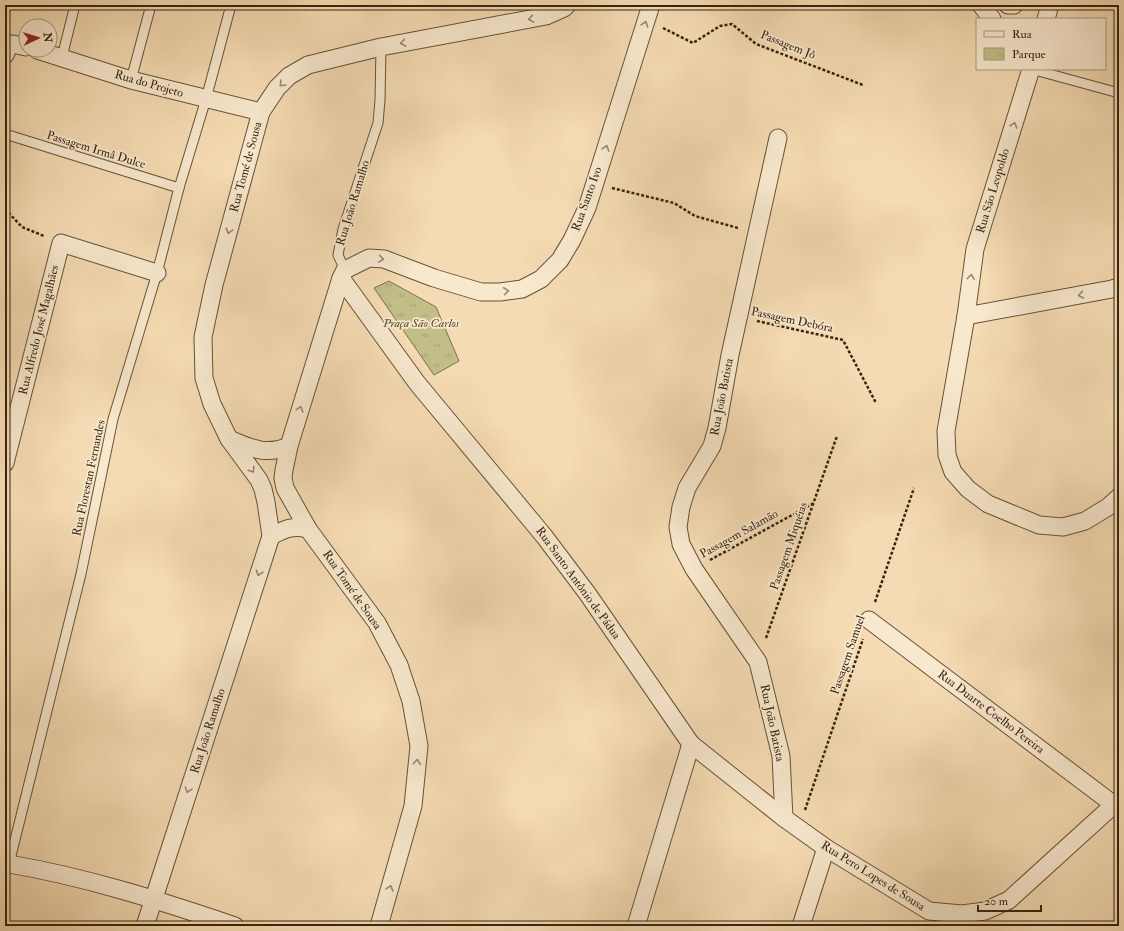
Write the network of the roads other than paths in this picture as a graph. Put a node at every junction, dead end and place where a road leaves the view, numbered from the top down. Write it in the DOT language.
graph roads {
  1 [pos="75,5"];
  2 [pos="151,5"];
  3 [pos="231,5"];
  4 [pos="567,5"];
  5 [pos="981,5"];
  6 [pos="1008,5"];
  7 [pos="1014,5"];
  8 [pos="1050,5"];
  9 [pos="649,13"];
  10 [pos="991,18"];
  11 [pos="1046,18"];
  12 [pos="381,47"];
  13 [pos="58,56"];
  14 [pos="62,57"];
  15 [pos="1031,70"];
  16 [pos="1035,70"];
  17 [pos="131,80"];
  18 [pos="1119,93"];
  19 [pos="206,100"];
  20 [pos="261,112"];
  21 [pos="5,134"];
  22 [pos="778,138"];
  23 [pos="179,188"];
  24 [pos="157,273"];
  25 [pos="343,274"];
  26 [pos="1119,287"];
  27 [pos="966,316"];
  28 [pos="12,414"];
  29 [pos="229,439"];
  30 [pos="289,446"];
  31 [pos="5,463"];
  32 [pos="1119,497"];
  33 [pos="308,529"];
  34 [pos="271,536"];
  35 [pos="869,620"];
  36 [pos="691,744"];
  37 [pos="1116,802"];
  38 [pos="784,818"];
  39 [pos="826,848"];
  40 [pos="7,865"];
  41 [pos="153,898"];
  42 [pos="145,926"];
  43 [pos="235,926"];
  44 [pos="379,926"];
  45 [pos="636,926"];
  46 [pos="800,926"];
  1 -- 14 [label="lane"];
  2 -- 17 [label="lane"];
  3 -- 19 [label="lane, Rua Florestan Fernandes"];
  4 -- 12 [label="street, Rua Tomé de Sousa, one-way"];
  5 -- 10 [label="street"];
  6 -- 7 [label="street"];
  8 -- 11 [label="street"];
  25 -- 9 [label="street, Rua Santo Ivo, one-way"];
  12 -- 20 [label="street, Rua Tomé de Sousa, one-way"];
  12 -- 25 [label="lane, Rua João Ramalho"];
  13 -- 14 [label="street, Rua do Projeto"];
  14 -- 17 [label="street, Rua do Projeto"];
  27 -- 15 [label="street, Rua São Leopoldo, one-way"];
  16 -- 18 [label="lane"];
  17 -- 19 [label="street, Rua do Projeto"];
  19 -- 20 [label="street, Rua do Projeto"];
  19 -- 23 [label="lane, Rua Florestan Fernandes"];
  20 -- 29 [label="street, Rua Tomé de Sousa, one-way"];
  21 -- 23 [label="lane, Passagem Irmâ Dulce"];
  22 -- 38 [label="street, Rua João Batista"];
  23 -- 24 [label="lane, Rua Florestan Fernandes"];
  24 -- 28 [label="street, Rua Alfredo José Magalhães"];
  24 -- 40 [label="lane, Rua Florestan Fernandes"];
  30 -- 25 [label="street, one-way"];
  25 -- 36 [label="street, Rua Santo Antônio de Pádua"];
  26 -- 27 [label="street, one-way"];
  27 -- 32 [label="street"];
  28 -- 31 [label="street, Rua Alfredo José Magalhães"];
  29 -- 30 [label="street"];
  29 -- 34 [label="street, Rua Tomé de Sousa, one-way"];
  30 -- 33 [label="street, Rua Tomé de Sousa"];
  33 -- 34 [label="street"];
  44 -- 33 [label="street, Rua Tomé de Sousa, one-way"];
  34 -- 41 [label="street, Rua João Ramalho, one-way"];
  35 -- 37 [label="street, Rua Duarte Coelho Pereira"];
  36 -- 38 [label="street, Rua Pero Lopes de Sousa"];
  36 -- 45 [label="street"];
  37 -- 39 [label="street, Rua Pero Lopes de Sousa"];
  38 -- 39 [label="street, Rua Pero Lopes de Sousa"];
  39 -- 46 [label="street"];
  40 -- 41 [label="street"];
  41 -- 42 [label="street, Rua João Ramalho"];
  41 -- 43 [label="street"];
}
